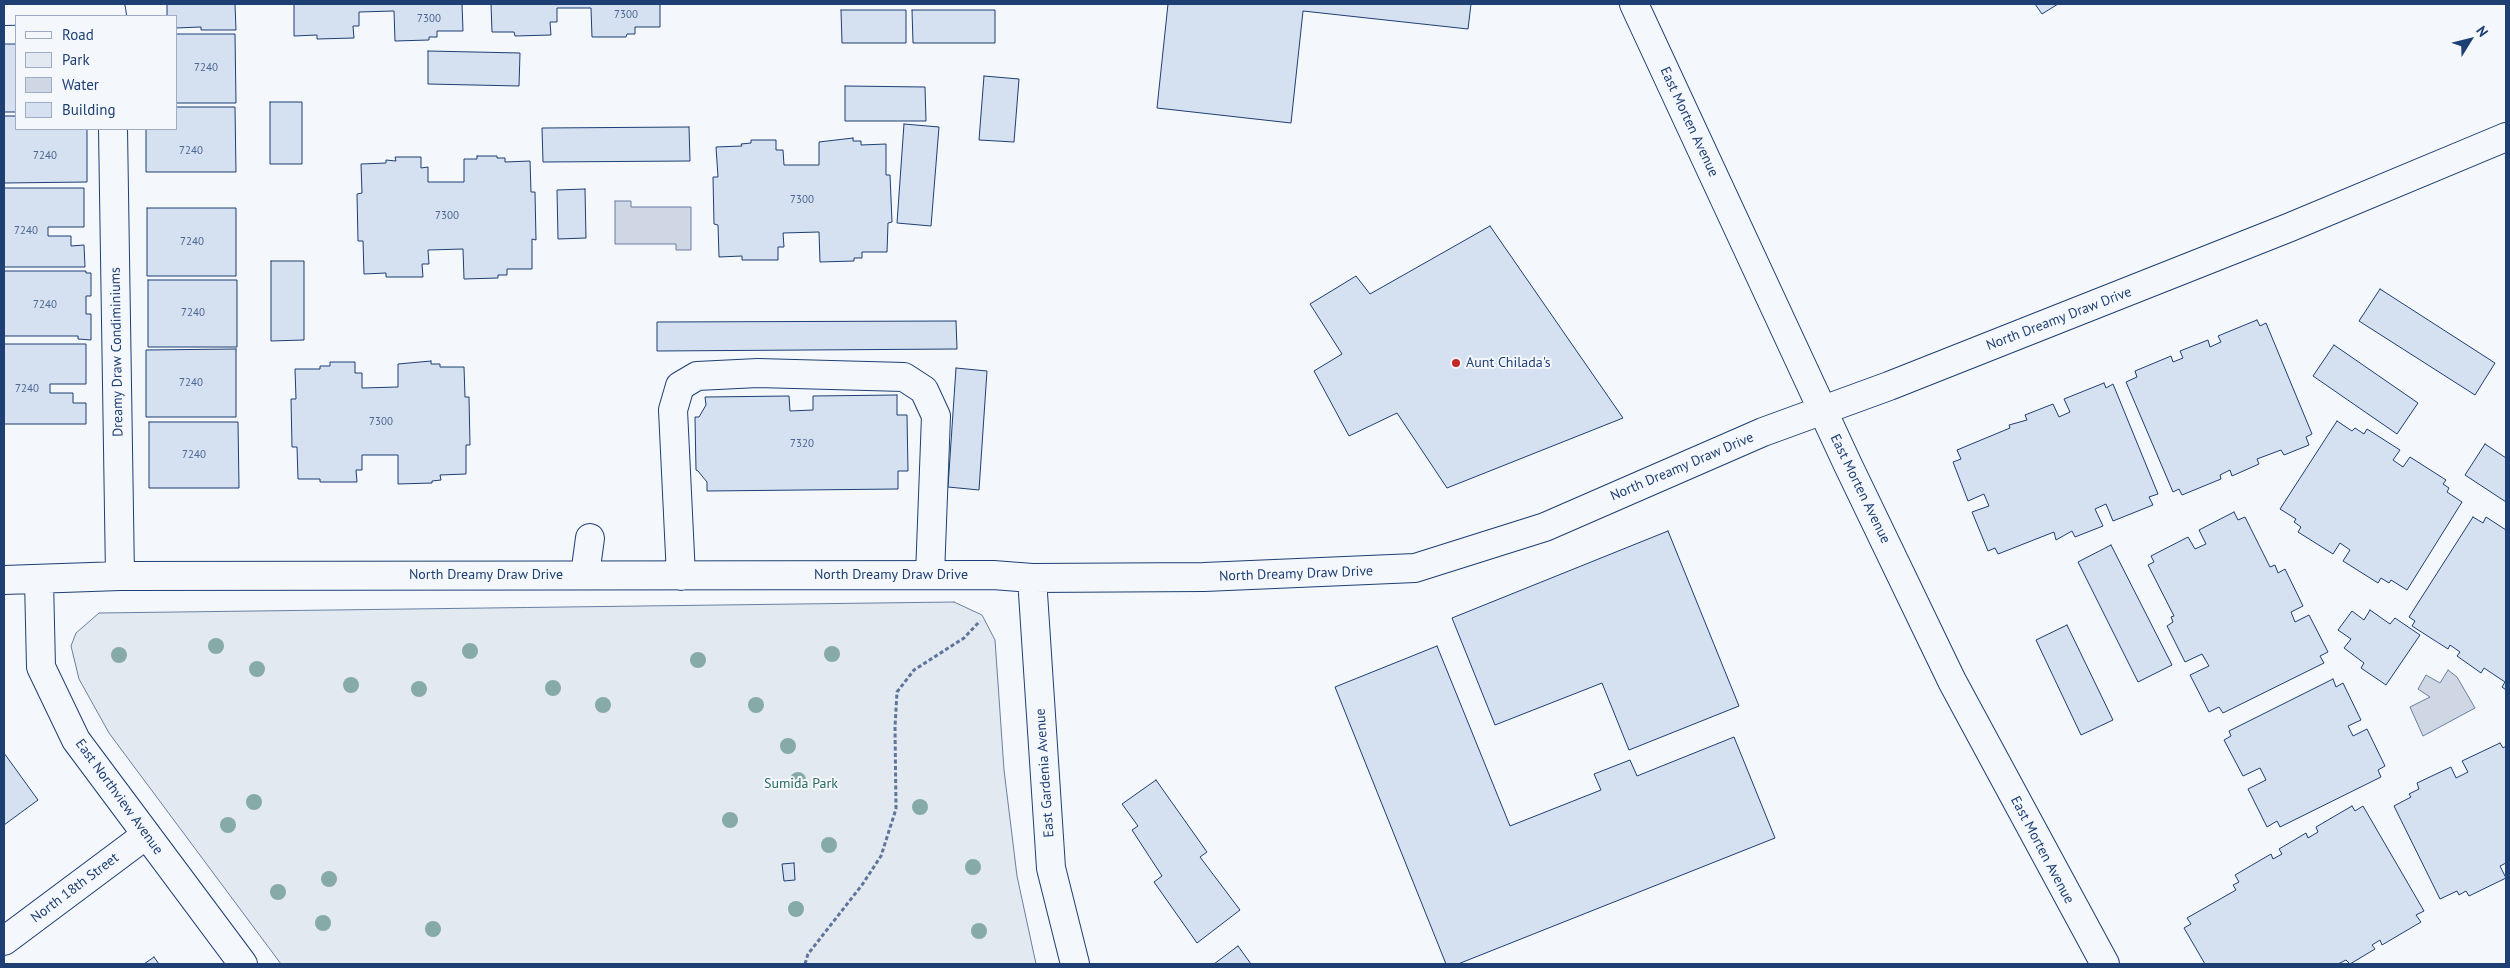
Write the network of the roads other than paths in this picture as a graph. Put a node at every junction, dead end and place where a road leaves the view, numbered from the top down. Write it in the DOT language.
graph roads {
  1 [pos="1634,4"];
  2 [pos="4,10"];
  3 [pos="112,15"];
  4 [pos="113,130"];
  5 [pos="2506,137"];
  6 [pos="1823,410"];
  7 [pos="590,538"];
  8 [pos="585,575"];
  9 [pos="930,575"];
  10 [pos="120,576"];
  11 [pos="681,576"];
  12 [pos="1032,578"];
  13 [pos="4,580"];
  14 [pos="39,580"];
  15 [pos="146,835"];
  16 [pos="4,940"];
  17 [pos="243,964"];
  18 [pos="1075,964"];
  19 [pos="2105,964"];
  1 -- 6 [label="street, East Morten Avenue"];
  2 -- 3 [label="street"];
  4 -- 10 [label="street, Dreamy Draw Condiminiums"];
  5 -- 6 [label="street, North Dreamy Draw Drive"];
  6 -- 12 [label="street, North Dreamy Draw Drive"];
  6 -- 19 [label="street, East Morten Avenue"];
  7 -- 8 [label="street"];
  8 -- 10 [label="street, North Dreamy Draw Drive"];
  8 -- 11 [label="street, North Dreamy Draw Drive"];
  9 -- 11 [label="street, North Dreamy Draw Drive"];
  9 -- 11 [label="street"];
  9 -- 12 [label="street, North Dreamy Draw Drive"];
  10 -- 14 [label="street, North Dreamy Draw Drive"];
  12 -- 18 [label="street, East Gardenia Avenue"];
  13 -- 14 [label="street, North Dreamy Draw Drive"];
  14 -- 15 [label="street, East Northview Avenue"];
  15 -- 16 [label="street, North 18th Street"];
  15 -- 17 [label="street, East Northview Avenue"];
}
